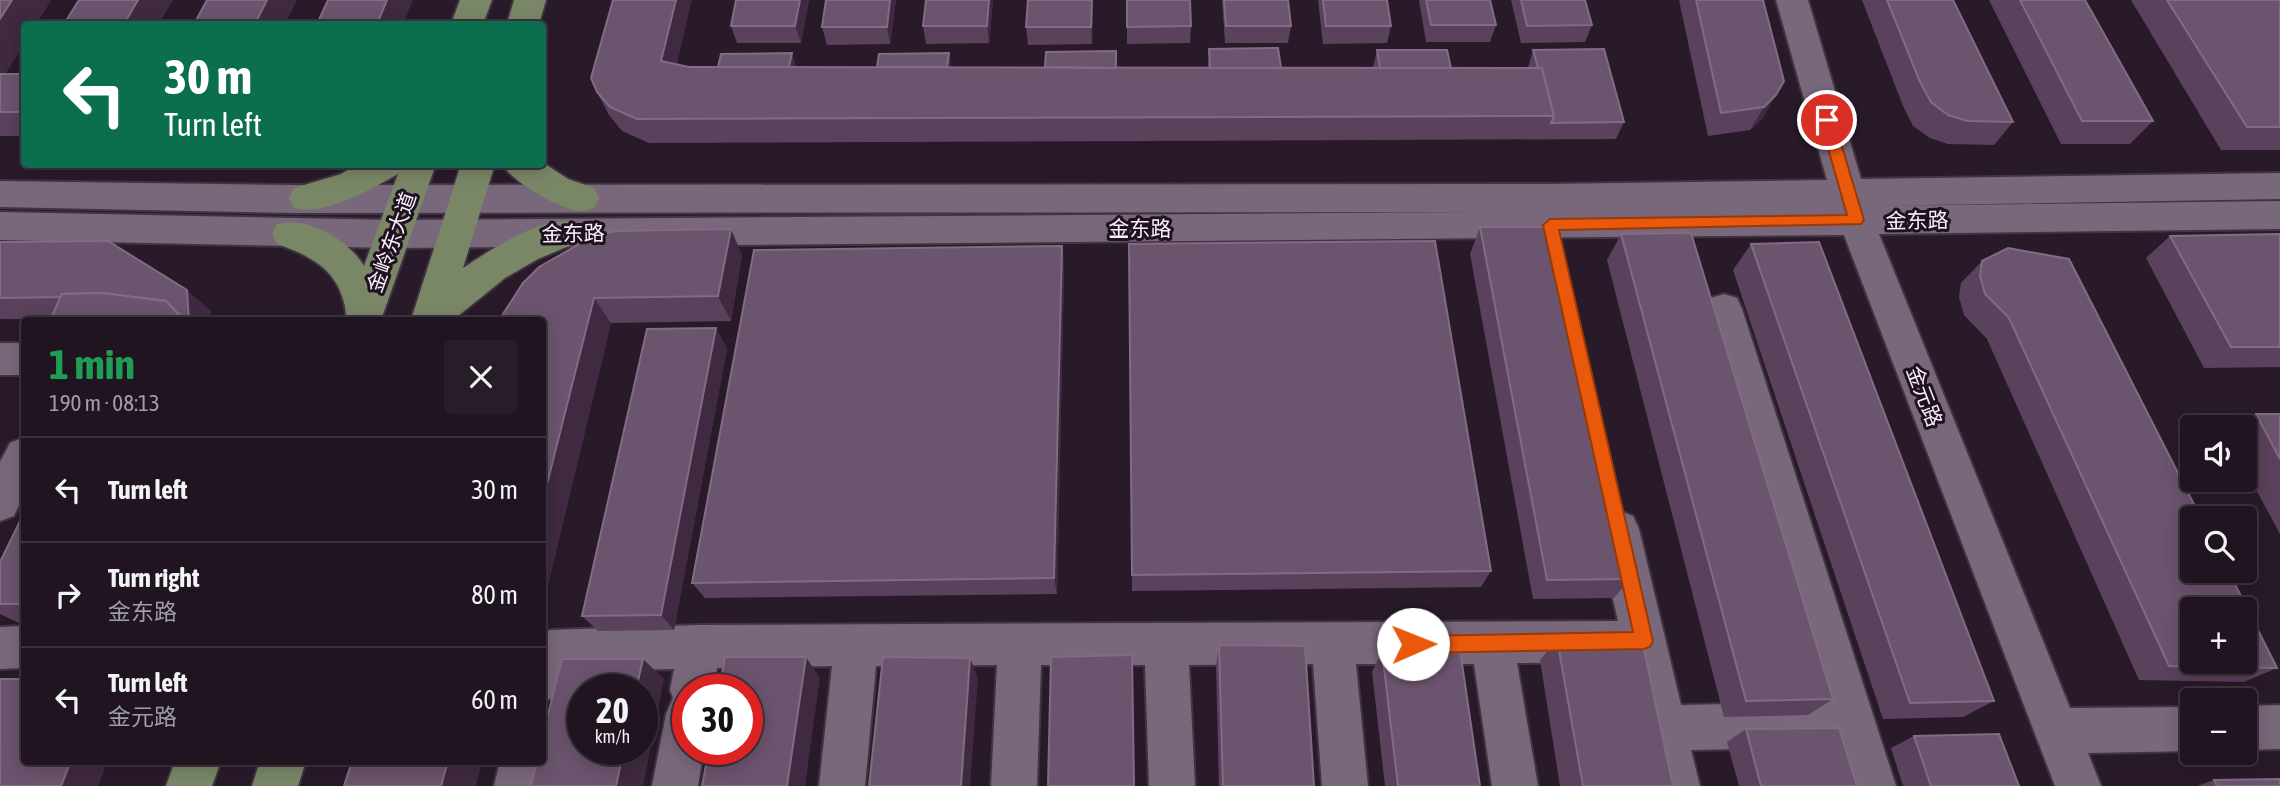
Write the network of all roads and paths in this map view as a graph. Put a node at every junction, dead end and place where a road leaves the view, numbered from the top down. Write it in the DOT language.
graph roads {
  1 [pos="475,0"];
  2 [pos="530,0"];
  3 [pos="1792,0"];
  4 [pos="468,21"];
  5 [pos="524,21"];
  6 [pos="380,168"];
  7 [pos="418,168"];
  8 [pos="477,168"];
  9 [pos="525,168"];
  10 [pos="2280,186"];
  11 [pos="0,194"];
  12 [pos="306,198"];
  13 [pos="407,198"];
  14 [pos="468,198"];
  15 [pos="583,198"];
  16 [pos="1852,206"];
  17 [pos="2280,215"];
  18 [pos="1550,225"];
  19 [pos="0,226"];
  20 [pos="563,233"];
  21 [pos="290,234"];
  22 [pos="394,234"];
  23 [pos="457,234"];
  24 [pos="1559,265"];
  25 [pos="1724,309"];
  26 [pos="364,317"];
  27 [pos="430,317"];
  28 [pos="432,317"];
  29 [pos="0,359"];
  30 [pos="21,359"];
  31 [pos="21,461"];
  32 [pos="1610,493"];
  33 [pos="0,503"];
  34 [pos="1644,641"];
  35 [pos="1492,643"];
  36 [pos="1020,645"];
  37 [pos="1166,645"];
  38 [pos="1333,645"];
  39 [pos="699,646"];
  40 [pos="856,646"];
  41 [pos="21,647"];
  42 [pos="0,648"];
  43 [pos="546,666"];
  44 [pos="695,674"];
  45 [pos="1854,724"];
  46 [pos="1663,727"];
  47 [pos="2280,727"];
  48 [pos="2257,728"];
  49 [pos="2180,729"];
  50 [pos="2056,731"];
  51 [pos="196,765"];
  52 [pos="282,765"];
  53 [pos="522,765"];
  54 [pos="680,765"];
  55 [pos="188,786"];
  56 [pos="275,786"];
  57 [pos="517,786"];
  58 [pos="676,786"];
  59 [pos="842,786"];
  60 [pos="1014,786"];
  61 [pos="1172,786"];
  62 [pos="1345,786"];
  63 [pos="1515,786"];
  64 [pos="1677,786"];
  65 [pos="1873,786"];
  66 [pos="2078,786"];
  1 -- 4 [label="main road"];
  2 -- 5 [label="main road"];
  3 -- 16 [label="street, 金元路"];
  6 -- 12 [label="main road"];
  7 -- 13 [label="main road, 金岭东大道"];
  8 -- 14 [label="main road"];
  9 -- 15 [label="main road"];
  10 -- 16 [label="street, 金东路"];
  11 -- 12 [label="street, 金东路"];
  12 -- 13 [label="street, 金东路"];
  13 -- 14 [label="street, 金东路"];
  13 -- 22 [label="main road, 金岭东大道"];
  14 -- 15 [label="street, 金东路"];
  14 -- 23 [label="main road"];
  15 -- 16 [label="street, 金东路"];
  16 -- 17 [label="street, 金东路"];
  16 -- 18 [label="street, 金东路"];
  16 -- 50 [label="street, 金元路"];
  18 -- 20 [label="street, 金东路"];
  18 -- 24 [label="street"];
  19 -- 21 [label="street, 金东路"];
  20 -- 23 [label="street, 金东路"];
  20 -- 28 [label="main road"];
  21 -- 22 [label="street, 金东路"];
  21 -- 26 [label="main road"];
  22 -- 23 [label="street, 金东路"];
  22 -- 26 [label="main road, 金岭东大道"];
  23 -- 27 [label="main road"];
  25 -- 45 [label="street"];
  29 -- 30 [label="street"];
  31 -- 33 [label="street"];
  32 -- 34 [label="street"];
  34 -- 35 [label="street"];
  34 -- 46 [label="street"];
  35 -- 38 [label="street"];
  35 -- 63 [label="street"];
  36 -- 37 [label="street"];
  36 -- 40 [label="street"];
  36 -- 60 [label="street"];
  37 -- 38 [label="street"];
  37 -- 61 [label="street"];
  38 -- 62 [label="street"];
  39 -- 40 [label="street"];
  39 -- 43 [label="street"];
  39 -- 44 [label="street"];
  40 -- 59 [label="street"];
  41 -- 42 [label="street"];
  45 -- 46 [label="street"];
  45 -- 65 [label="street"];
  46 -- 64 [label="street"];
  47 -- 48 [label="street"];
  49 -- 50 [label="street"];
  50 -- 66 [label="street, 金元路"];
  51 -- 55 [label="main road"];
  52 -- 56 [label="main road"];
  53 -- 57 [label="street"];
  54 -- 58 [label="street"];
}
